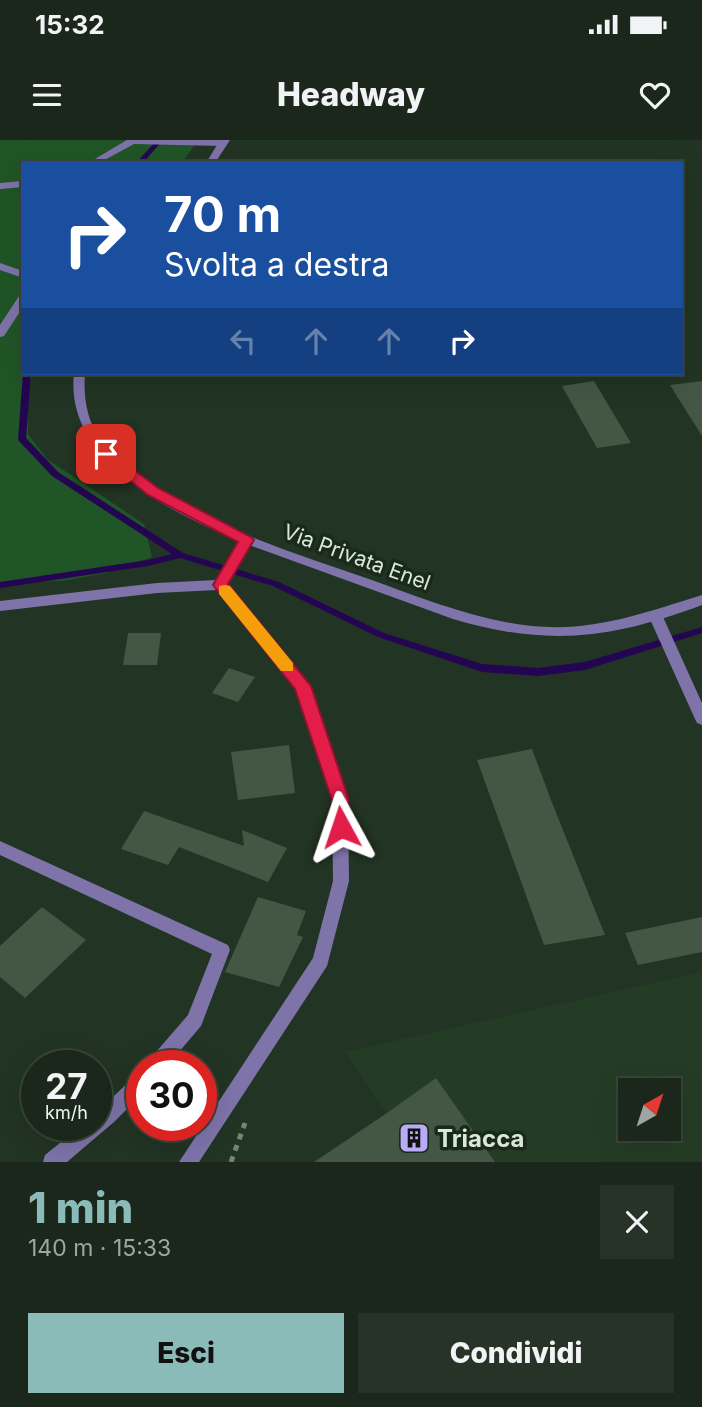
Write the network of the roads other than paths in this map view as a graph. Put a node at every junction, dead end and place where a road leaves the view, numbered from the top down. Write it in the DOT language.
graph roads {
  1 [pos="132,141"];
  2 [pos="148,141"];
  3 [pos="224,141"];
  4 [pos="173,142"];
  5 [pos="96,161"];
  6 [pos="211,161"];
  7 [pos="21,184"];
  8 [pos="0,186"];
  9 [pos="0,266"];
  10 [pos="21,274"];
  11 [pos="21,301"];
  12 [pos="0,334"];
  13 [pos="79,375"];
  14 [pos="246,540"];
  15 [pos="221,584"];
  16 [pos="702,600"];
  17 [pos="0,606"];
  18 [pos="658,621"];
  19 [pos="702,719"];
  20 [pos="0,848"];
  21 [pos="169,1050"];
  22 [pos="126,1097"];
  23 [pos="51,1162"];
  24 [pos="188,1162"];
  1 -- 2 [label="street"];
  1 -- 5 [label="street"];
  2 -- 4 [label="street"];
  3 -- 4 [label="street"];
  3 -- 6 [label="street"];
  7 -- 8 [label="street"];
  9 -- 10 [label="street"];
  11 -- 12 [label="street"];
  13 -- 14 [label="street, Via Privata Enel"];
  14 -- 15 [label="street"];
  14 -- 18 [label="street, Via Privata Enel"];
  15 -- 17 [label="street"];
  15 -- 24 [label="street"];
  16 -- 18 [label="street, Via Privata Enel"];
  18 -- 19 [label="street"];
  20 -- 21 [label="street"];
  22 -- 23 [label="street"];
}
